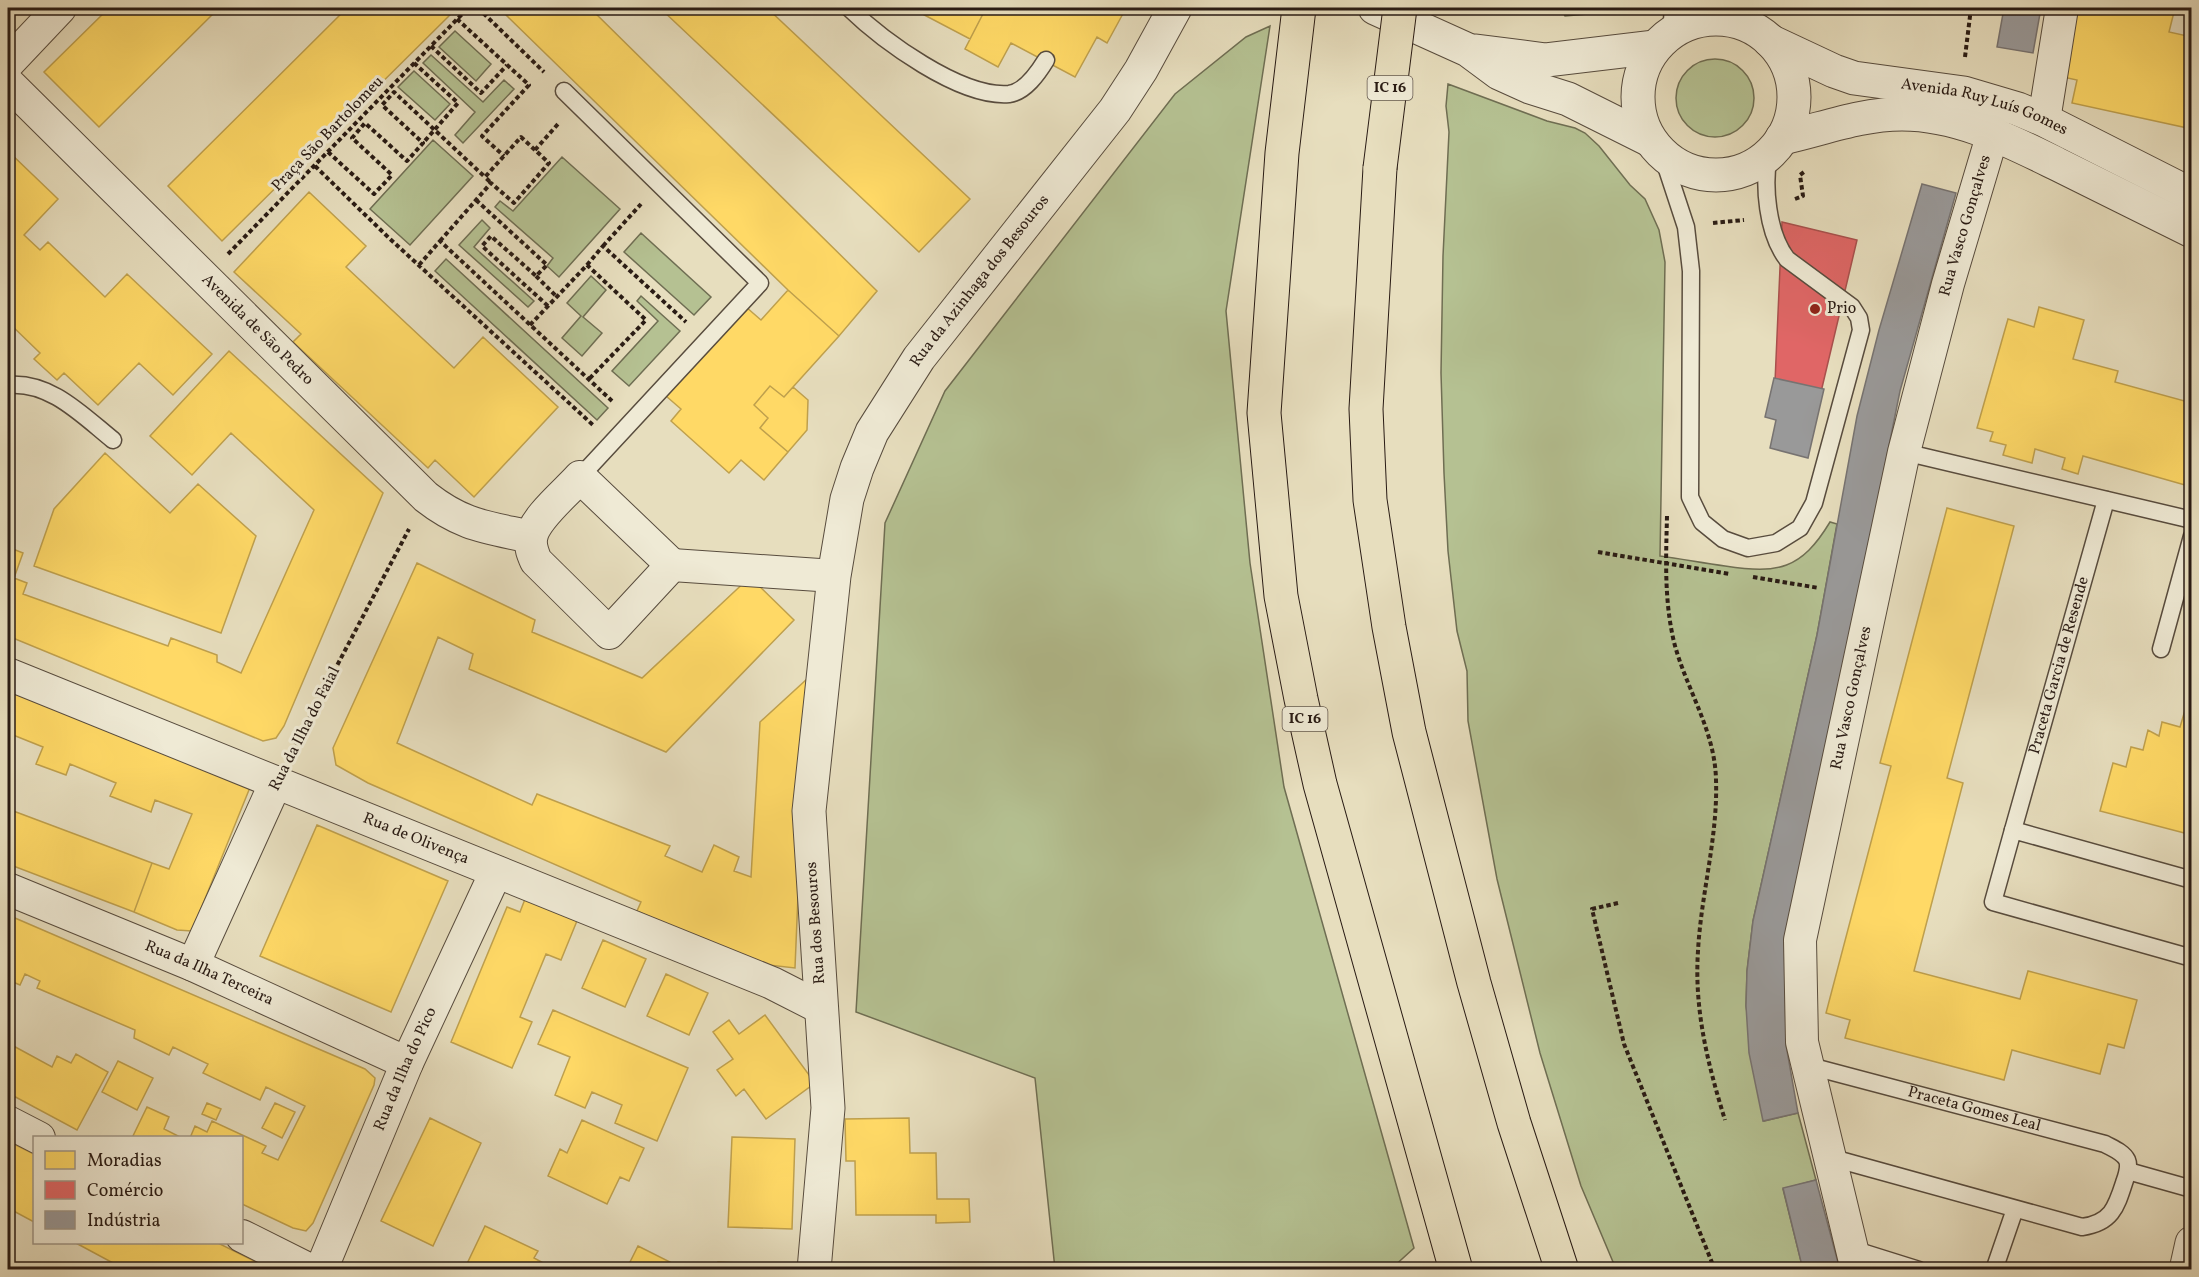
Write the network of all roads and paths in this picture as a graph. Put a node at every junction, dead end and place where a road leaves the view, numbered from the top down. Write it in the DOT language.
graph roads {
  1 [pos="60,8"];
  2 [pos="468,8"];
  3 [pos="478,8"];
  4 [pos="849,8"];
  5 [pos="1175,8"];
  6 [pos="1299,8"];
  7 [pos="1375,8"];
  8 [pos="1400,8"];
  9 [pos="1971,8"];
  10 [pos="2062,8"];
  11 [pos="458,19"];
  12 [pos="1755,26"];
  13 [pos="1667,29"];
  14 [pos="431,46"];
  15 [pos="1468,50"];
  16 [pos="1046,60"];
  17 [pos="8,63"];
  18 [pos="414,63"];
  19 [pos="1965,64"];
  20 [pos="507,65"];
  21 [pos="8,83"];
  22 [pos="564,91"];
  23 [pos="2044,120"];
  24 [pos="434,129"];
  25 [pos="1993,133"];
  26 [pos="547,137"];
  27 [pos="423,143"];
  28 [pos="1776,146"];
  29 [pos="1656,147"];
  30 [pos="535,150"];
  31 [pos="328,152"];
  32 [pos="504,156"];
  33 [pos="315,166"];
  34 [pos="484,177"];
  35 [pos="492,183"];
  36 [pos="2192,195"];
  37 [pos="476,200"];
  38 [pos="631,215"];
  39 [pos="2192,231"];
  40 [pos="440,241"];
  41 [pos="603,246"];
  42 [pos="587,265"];
  43 [pos="419,266"];
  44 [pos="536,276"];
  45 [pos="205,278"];
  46 [pos="557,297"];
  47 [pos="548,306"];
  48 [pos="530,325"];
  49 [pos="706,341"];
  50 [pos="590,379"];
  51 [pos="8,385"];
  52 [pos="613,402"];
  53 [pos="113,440"];
  54 [pos="612,443"];
  55 [pos="1904,452"];
  56 [pos="580,477"];
  57 [pos="426,497"];
  58 [pos="2106,500"];
  59 [pos="1667,513"];
  60 [pos="2192,520"];
  61 [pos="2192,536"];
  62 [pos="531,537"];
  63 [pos="1598,552"];
  64 [pos="1666,563"];
  65 [pos="672,565"];
  66 [pos="1736,575"];
  67 [pos="834,576"];
  68 [pos="1748,577"];
  69 [pos="1819,588"];
  70 [pos="2161,649"];
  71 [pos="8,674"];
  72 [pos="276,783"];
  73 [pos="2013,830"];
  74 [pos="496,872"];
  75 [pos="2192,880"];
  76 [pos="8,889"];
  77 [pos="1618,903"];
  78 [pos="2192,958"];
  79 [pos="193,965"];
  80 [pos="821,1008"];
  81 [pos="407,1063"];
  82 [pos="1806,1065"];
  83 [pos="1725,1120"];
  84 [pos="8,1122"];
  85 [pos="37,1136"];
  86 [pos="1829,1157"];
  87 [pos="2127,1171"];
  88 [pos="2192,1189"];
  89 [pos="2015,1209"];
  90 [pos="243,1236"];
  91 [pos="2192,1243"];
  92 [pos="1855,1259"];
  93 [pos="310,1269"];
  94 [pos="321,1269"];
  95 [pos="814,1269"];
  96 [pos="1456,1269"];
  97 [pos="1562,1269"];
  98 [pos="1715,1269"];
  99 [pos="1919,1269"];
  100 [pos="1994,1269"];
  101 [pos="2186,1269"];
  1 -- 17 [label="street"];
  2 -- 11 [label="path, Praça São Bartolomeu"];
  3 -- 22 [label="path"];
  4 -- 16 [label="lane"];
  5 -- 67 [label="street, Rua da Azinhaga dos Besouros"];
  6 -- 96 [label="highway, IC 16"];
  7 -- 15 [label="street"];
  8 -- 97 [label="highway, IC 16, bridge"];
  9 -- 19 [label="path"];
  10 -- 23 [label="street"];
  11 -- 14 [label="path, Praça São Bartolomeu"];
  11 -- 20 [label="path"];
  12 -- 13 [label="street"];
  12 -- 23 [label="street, Avenida Ruy Luís Gomes"];
  12 -- 28 [label="street"];
  13 -- 15 [label="street"];
  13 -- 29 [label="street"];
  14 -- 18 [label="path, Praça São Bartolomeu"];
  14 -- 20 [label="path"];
  15 -- 29 [label="street"];
  18 -- 24 [label="path"];
  18 -- 31 [label="path, Praça São Bartolomeu"];
  20 -- 32 [label="path"];
  21 -- 45 [label="street, Avenida de São Pedro"];
  22 -- 49 [label="lane"];
  23 -- 36 [label="street, Avenida Ruy Luís Gomes"];
  24 -- 27 [label="path"];
  24 -- 27 [label="path"];
  24 -- 34 [label="path"];
  25 -- 28 [label="street, Avenida Ruy Luís Gomes"];
  25 -- 39 [label="street, Avenida Ruy Luís Gomes"];
  25 -- 55 [label="street, Rua Vasco Gonçalves"];
  26 -- 30 [label="path"];
  27 -- 31 [label="path"];
  28 -- 29 [label="street"];
  28 -- 29 [label="lane"];
  30 -- 32 [label="path"];
  30 -- 35 [label="path"];
  31 -- 33 [label="path, Praça São Bartolomeu"];
  32 -- 34 [label="path"];
  33 -- 43 [label="path"];
  33 -- 45 [label="path, Praça São Bartolomeu"];
  34 -- 35 [label="path"];
  35 -- 37 [label="path"];
  37 -- 40 [label="path"];
  37 -- 44 [label="path"];
  38 -- 41 [label="path"];
  40 -- 43 [label="path"];
  40 -- 48 [label="path"];
  41 -- 42 [label="path"];
  41 -- 49 [label="path"];
  42 -- 46 [label="path"];
  42 -- 50 [label="path"];
  43 -- 54 [label="path"];
  44 -- 46 [label="path"];
  44 -- 47 [label="path"];
  45 -- 57 [label="street, Avenida de São Pedro"];
  46 -- 47 [label="path"];
  47 -- 48 [label="path"];
  48 -- 50 [label="path"];
  49 -- 54 [label="lane"];
  50 -- 52 [label="path"];
  51 -- 53 [label="lane"];
  54 -- 56 [label="lane"];
  55 -- 58 [label="lane"];
  55 -- 82 [label="street, Rua Vasco Gonçalves"];
  56 -- 62 [label="street"];
  56 -- 65 [label="street"];
  57 -- 62 [label="street, Avenida de São Pedro"];
  57 -- 72 [label="path, Rua da Ilha do Faial"];
  58 -- 60 [label="lane"];
  58 -- 73 [label="lane, Praceta Garcia de Resende"];
  59 -- 64 [label="path"];
  61 -- 70 [label="lane"];
  62 -- 65 [label="street"];
  63 -- 64 [label="path"];
  64 -- 66 [label="path"];
  64 -- 83 [label="path"];
  65 -- 67 [label="street"];
  67 -- 80 [label="street, Rua dos Besouros"];
  68 -- 69 [label="path"];
  71 -- 72 [label="street, Rua de Olivença"];
  72 -- 74 [label="street, Rua de Olivença"];
  72 -- 79 [label="street, Rua da Ilha do Faial"];
  73 -- 75 [label="lane"];
  73 -- 78 [label="lane, Praceta Garcia de Resende"];
  74 -- 80 [label="street, Rua de Olivença"];
  74 -- 81 [label="street, Rua da Ilha do Pico"];
  76 -- 79 [label="street, Rua da Ilha Terceira"];
  77 -- 98 [label="path"];
  79 -- 81 [label="street, Rua da Ilha Terceira"];
  80 -- 95 [label="street, Rua dos Besouros"];
  81 -- 94 [label="street, Rua da Ilha do Pico"];
  82 -- 86 [label="street, Rua Vasco Gonçalves"];
  82 -- 87 [label="lane, Praceta Gomes Leal"];
  84 -- 85 [label="street"];
  86 -- 89 [label="lane"];
  86 -- 92 [label="street, Rua Vasco Gonçalves"];
  87 -- 88 [label="lane"];
  87 -- 89 [label="lane"];
  89 -- 100 [label="lane"];
  90 -- 93 [label="street"];
  91 -- 101 [label="street"];
  92 -- 99 [label="lane"];
}
